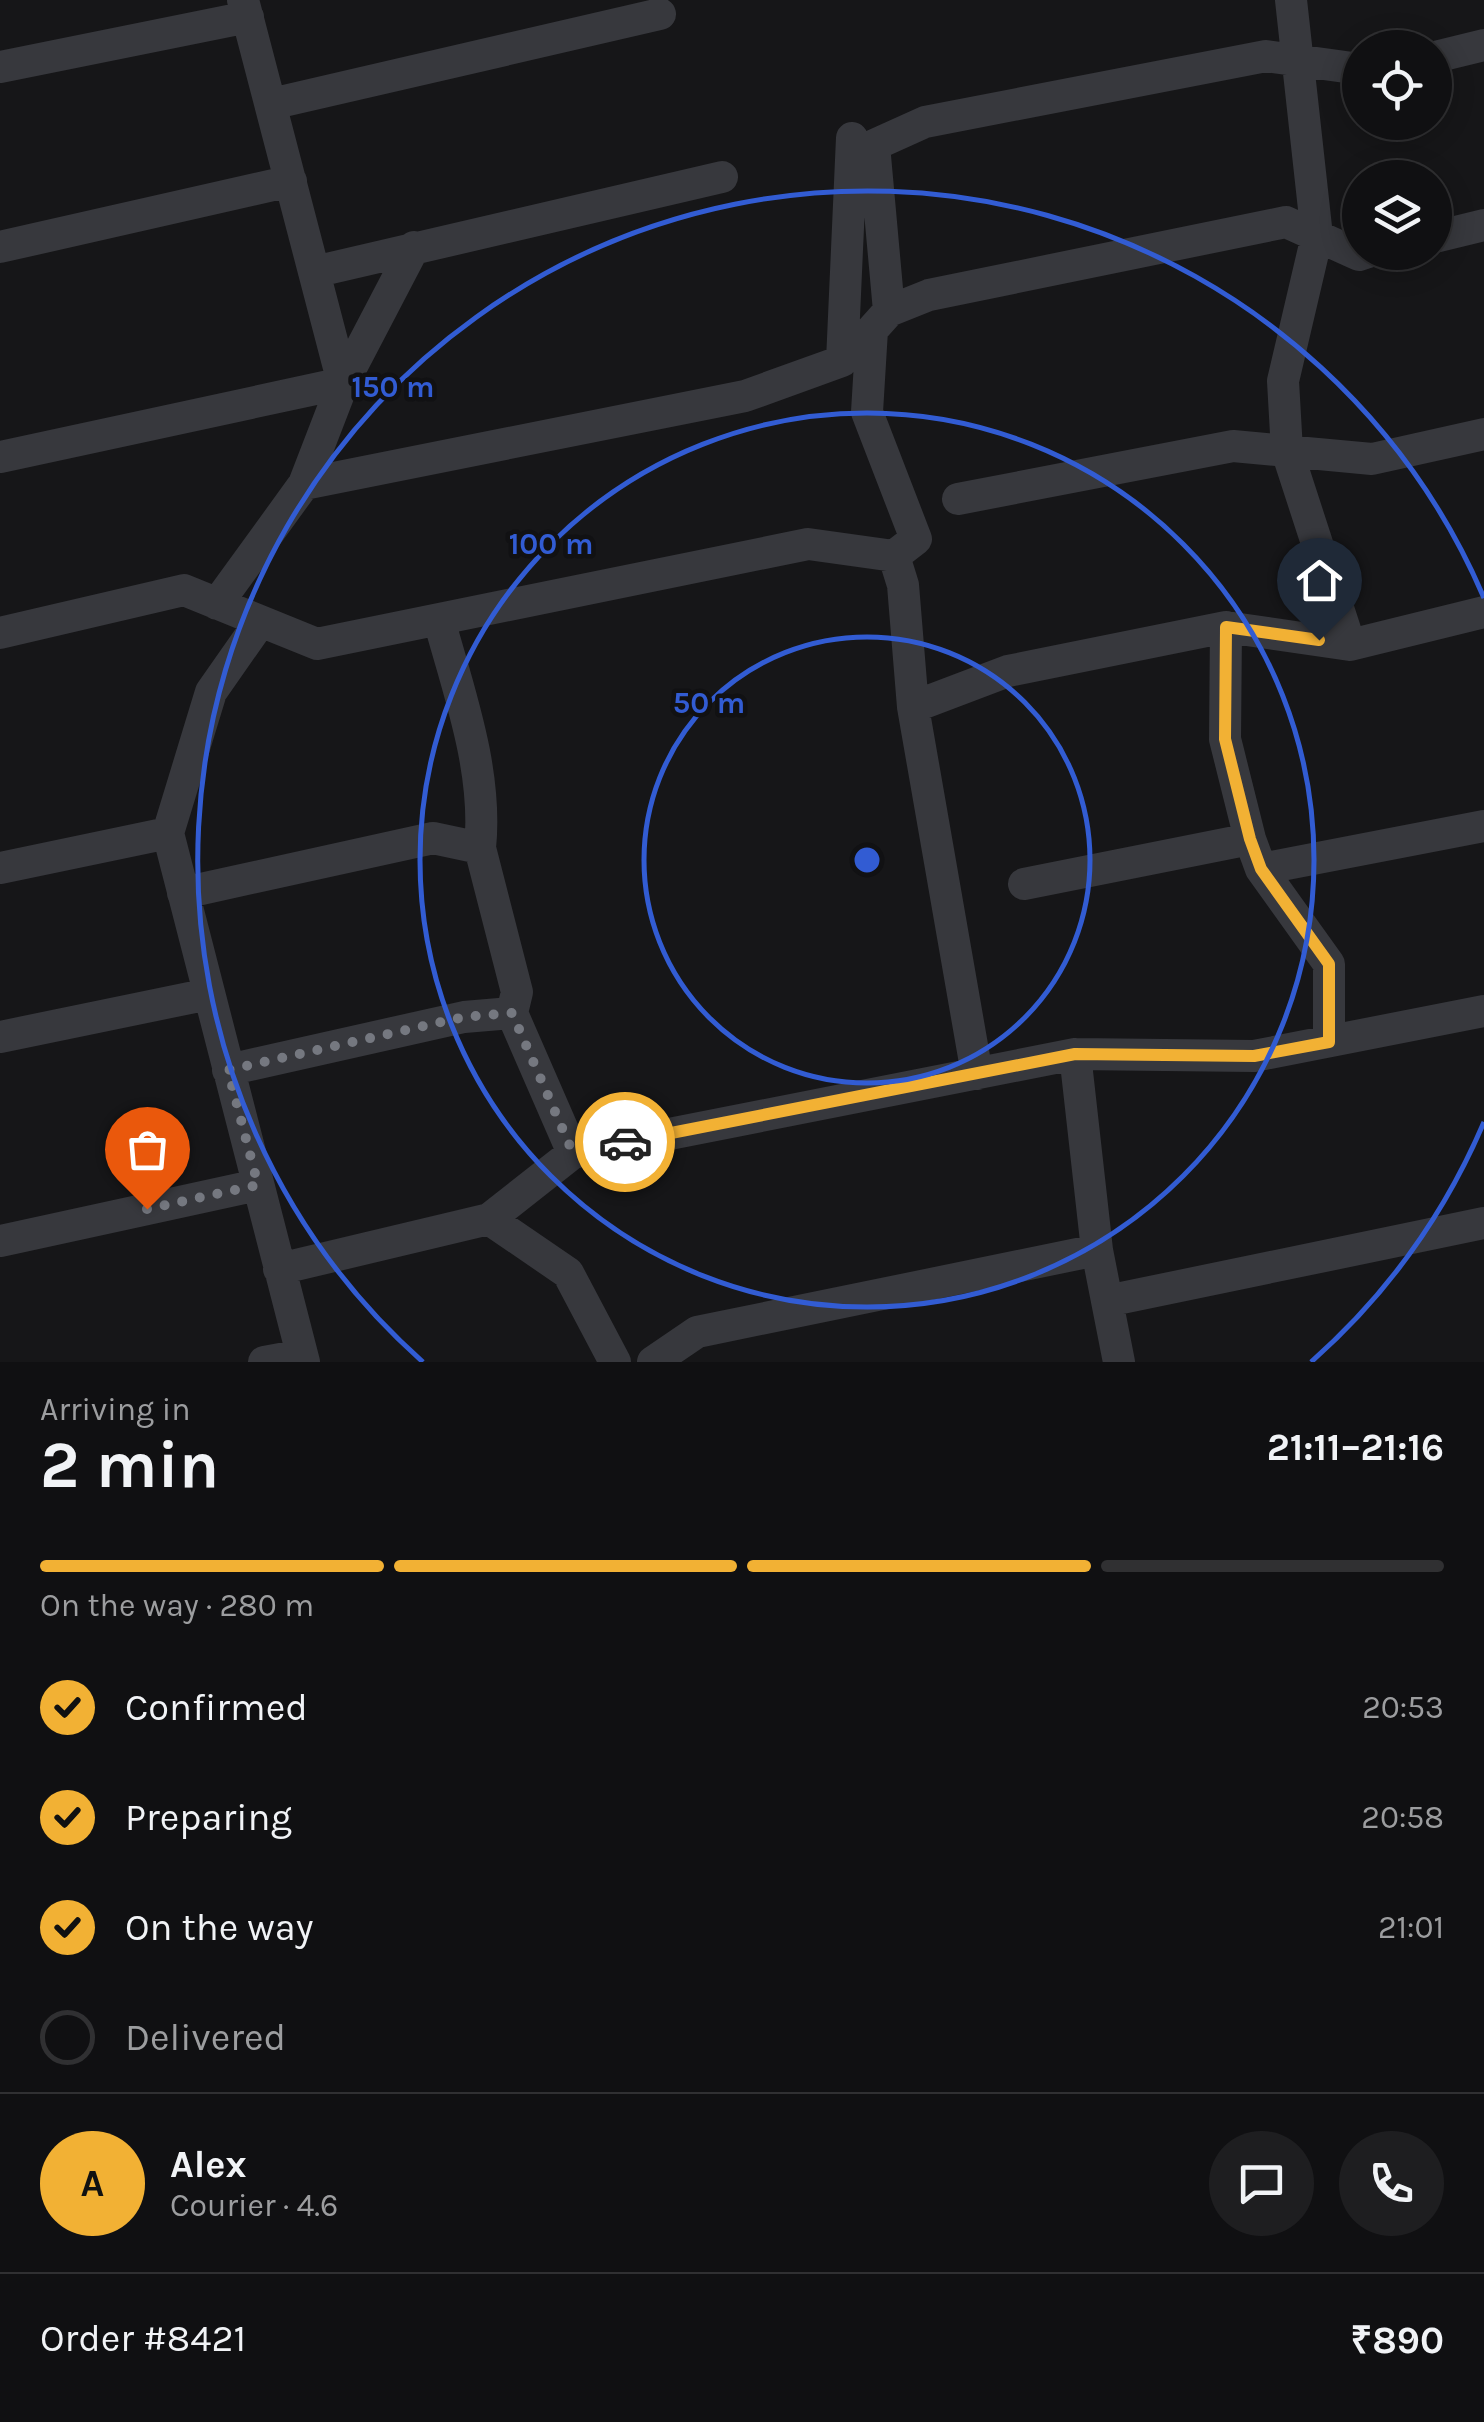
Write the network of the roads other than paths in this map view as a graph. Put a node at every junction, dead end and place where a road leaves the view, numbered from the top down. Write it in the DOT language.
graph roads {
  1 [pos="1291,0"];
  2 [pos="246,8"];
  3 [pos="660,14"];
  4 [pos="1484,45"];
  5 [pos="1452,53"];
  6 [pos="1297,60"];
  7 [pos="1342,66"];
  8 [pos="0,67"];
  9 [pos="271,104"];
  10 [pos="852,138"];
  11 [pos="722,178"];
  12 [pos="291,182"];
  13 [pos="1484,226"];
  14 [pos="1452,233"];
  15 [pos="1317,236"];
  16 [pos="0,247"];
  17 [pos="414,247"];
  18 [pos="1342,247"];
  19 [pos="314,272"];
  20 [pos="889,310"];
  21 [pos="343,383"];
  22 [pos="1484,434"];
  23 [pos="1287,452"];
  24 [pos="0,457"];
  25 [pos="304,484"];
  26 [pos="958,499"];
  27 [pos="894,556"];
  28 [pos="217,604"];
  29 [pos="1484,612"];
  30 [pos="439,620"];
  31 [pos="260,622"];
  32 [pos="1226,627"];
  33 [pos="0,632"];
  34 [pos="1350,645"];
  35 [pos="914,707"];
  36 [pos="1484,826"];
  37 [pos="168,833"];
  38 [pos="480,848"];
  39 [pos="1256,854"];
  40 [pos="0,868"];
  41 [pos="1024,884"];
  42 [pos="183,893"];
  43 [pos="209,994"];
  44 [pos="1484,1011"];
  45 [pos="512,1013"];
  46 [pos="0,1037"];
  47 [pos="1329,1042"];
  48 [pos="1075,1054"];
  49 [pos="228,1070"];
  50 [pos="977,1074"];
  51 [pos="573,1153"];
  52 [pos="258,1185"];
  53 [pos="489,1218"];
  54 [pos="1484,1224"];
  55 [pos="0,1240"];
  56 [pos="1097,1250"];
  57 [pos="279,1269"];
  58 [pos="1107,1300"];
  59 [pos="301,1360"];
  60 [pos="264,1362"];
  61 [pos="615,1362"];
  62 [pos="653,1362"];
  63 [pos="1119,1362"];
  1 -- 6 [label="street"];
  2 -- 8 [label="street"];
  2 -- 9 [label="street"];
  3 -- 9 [label="street"];
  4 -- 5 [label="street"];
  6 -- 7 [label="street"];
  6 -- 15 [label="street"];
  6 -- 20 [label="street"];
  9 -- 12 [label="street"];
  10 -- 25 [label="street"];
  11 -- 17 [label="street"];
  12 -- 16 [label="street"];
  12 -- 19 [label="street"];
  13 -- 14 [label="street"];
  15 -- 18 [label="street"];
  15 -- 20 [label="street"];
  15 -- 23 [label="street"];
  17 -- 19 [label="street"];
  17 -- 21 [label="street"];
  19 -- 21 [label="street"];
  20 -- 27 [label="street"];
  21 -- 24 [label="street"];
  21 -- 25 [label="street"];
  22 -- 23 [label="street"];
  23 -- 26 [label="street"];
  23 -- 34 [label="street"];
  25 -- 28 [label="street"];
  27 -- 30 [label="street"];
  27 -- 35 [label="street"];
  28 -- 31 [label="street"];
  28 -- 33 [label="street"];
  29 -- 34 [label="street"];
  30 -- 31 [label="street"];
  30 -- 38 [label="street"];
  31 -- 37 [label="street"];
  32 -- 34 [label="street"];
  32 -- 35 [label="street"];
  32 -- 39 [label="street"];
  35 -- 50 [label="street"];
  36 -- 39 [label="street"];
  37 -- 40 [label="street"];
  37 -- 42 [label="street"];
  38 -- 42 [label="street"];
  38 -- 45 [label="street"];
  39 -- 41 [label="street"];
  39 -- 47 [label="street"];
  42 -- 43 [label="street"];
  43 -- 46 [label="street"];
  43 -- 49 [label="street"];
  44 -- 47 [label="street"];
  45 -- 49 [label="street"];
  45 -- 51 [label="street"];
  47 -- 48 [label="street"];
  48 -- 50 [label="street"];
  48 -- 56 [label="street"];
  49 -- 52 [label="street"];
  50 -- 51 [label="street"];
  51 -- 53 [label="street"];
  52 -- 55 [label="street"];
  52 -- 57 [label="street"];
  53 -- 57 [label="street"];
  53 -- 61 [label="street"];
  54 -- 58 [label="street"];
  56 -- 58 [label="street"];
  56 -- 62 [label="street"];
  57 -- 59 [label="street"];
  58 -- 63 [label="street"];
  59 -- 60 [label="street"];
}
